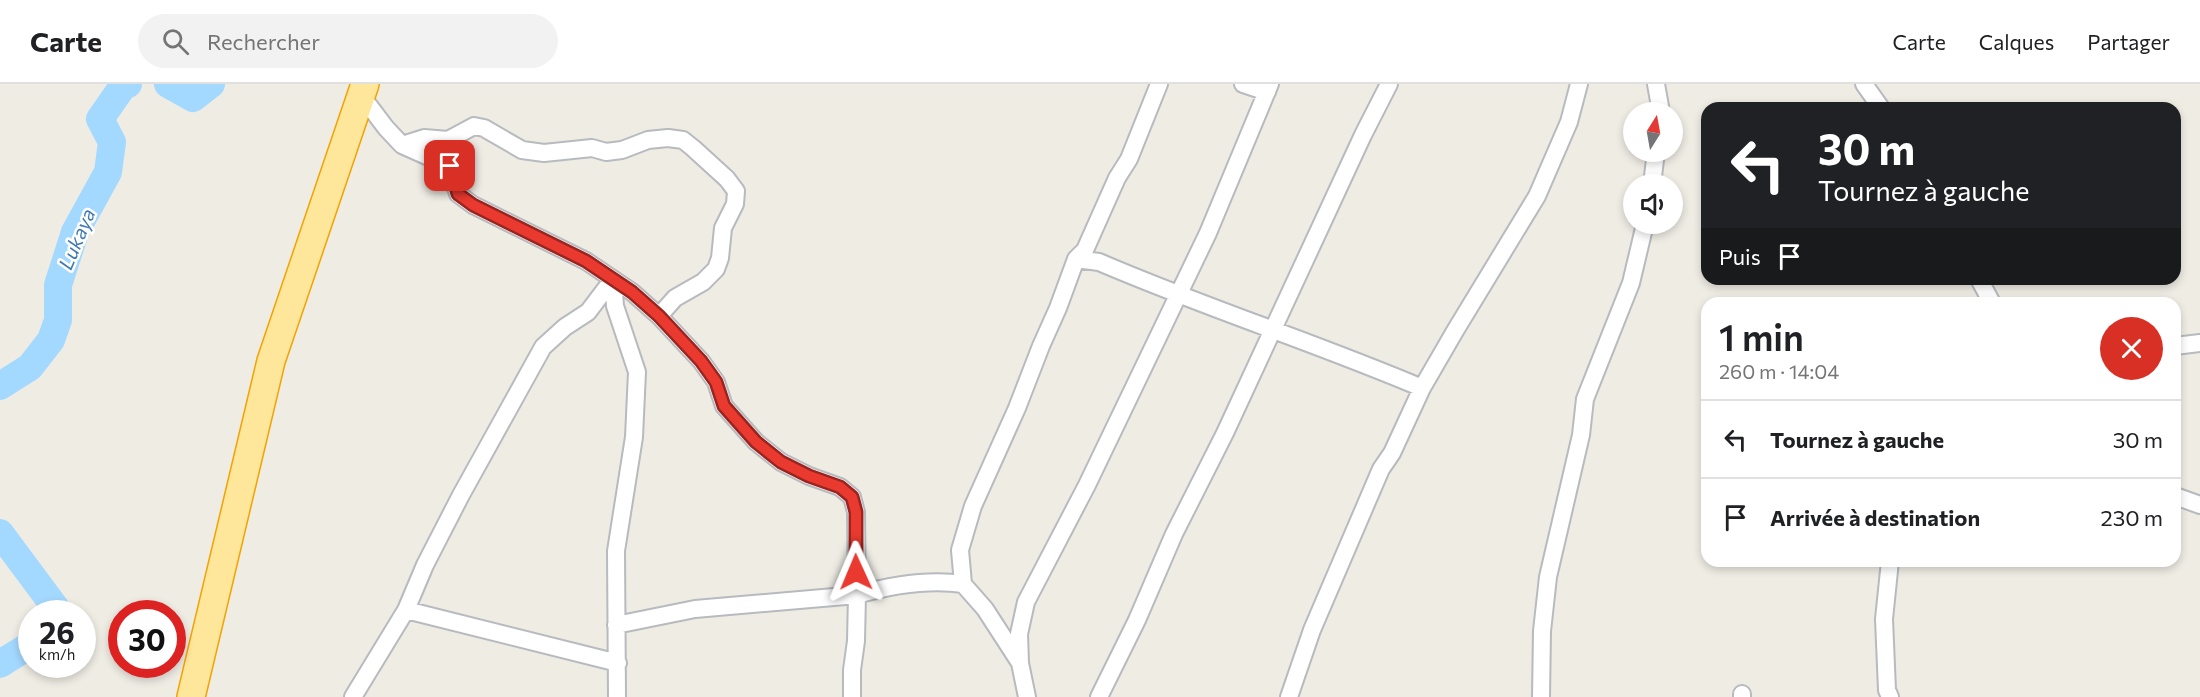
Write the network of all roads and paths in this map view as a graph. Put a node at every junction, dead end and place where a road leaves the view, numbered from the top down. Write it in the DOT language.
graph roads {
  1 [pos="1159,84"];
  2 [pos="1243,84"];
  3 [pos="1389,84"];
  4 [pos="1579,84"];
  5 [pos="1656,84"];
  6 [pos="1864,84"];
  7 [pos="1269,88"];
  8 [pos="363,90"];
  9 [pos="1659,102"];
  10 [pos="1877,102"];
  11 [pos="402,145"];
  12 [pos="1643,234"];
  13 [pos="1077,259"];
  14 [pos="613,279"];
  15 [pos="1179,294"];
  16 [pos="659,316"];
  17 [pos="1271,331"];
  18 [pos="2200,343"];
  19 [pos="2181,345"];
  20 [pos="1422,388"];
  21 [pos="2181,498"];
  22 [pos="2200,505"];
  23 [pos="1889,567"];
  24 [pos="963,584"];
  25 [pos="856,595"];
  26 [pos="406,610"];
  27 [pos="616,625"];
  28 [pos="618,663"];
  29 [pos="1020,663"];
  30 [pos="1023,695"];
  31 [pos="191,697"];
  32 [pos="353,697"];
  33 [pos="617,697"];
  34 [pos="852,697"];
  35 [pos="1099,697"];
  36 [pos="1289,697"];
  37 [pos="1541,697"];
  38 [pos="1890,697"];
  1 -- 13 [label="street"];
  2 -- 7 [label="street"];
  3 -- 17 [label="street"];
  4 -- 20 [label="street"];
  5 -- 9 [label="street"];
  6 -- 10 [label="street"];
  7 -- 15 [label="street"];
  8 -- 11 [label="street"];
  8 -- 31 [label="highway"];
  11 -- 14 [label="street"];
  11 -- 16 [label="street"];
  12 -- 37 [label="street"];
  13 -- 15 [label="street"];
  13 -- 24 [label="street"];
  14 -- 16 [label="street"];
  14 -- 26 [label="street"];
  14 -- 27 [label="street"];
  15 -- 17 [label="street"];
  15 -- 29 [label="street"];
  16 -- 25 [label="street"];
  17 -- 20 [label="street"];
  17 -- 35 [label="street"];
  18 -- 19 [label="street"];
  20 -- 36 [label="street"];
  21 -- 22 [label="street"];
  23 -- 38 [label="street"];
  24 -- 25 [label="street"];
  24 -- 29 [label="street"];
  25 -- 27 [label="street"];
  25 -- 34 [label="street"];
  26 -- 28 [label="street"];
  26 -- 32 [label="street"];
  27 -- 28 [label="street"];
  28 -- 33 [label="street"];
  29 -- 30 [label="street"];
}
